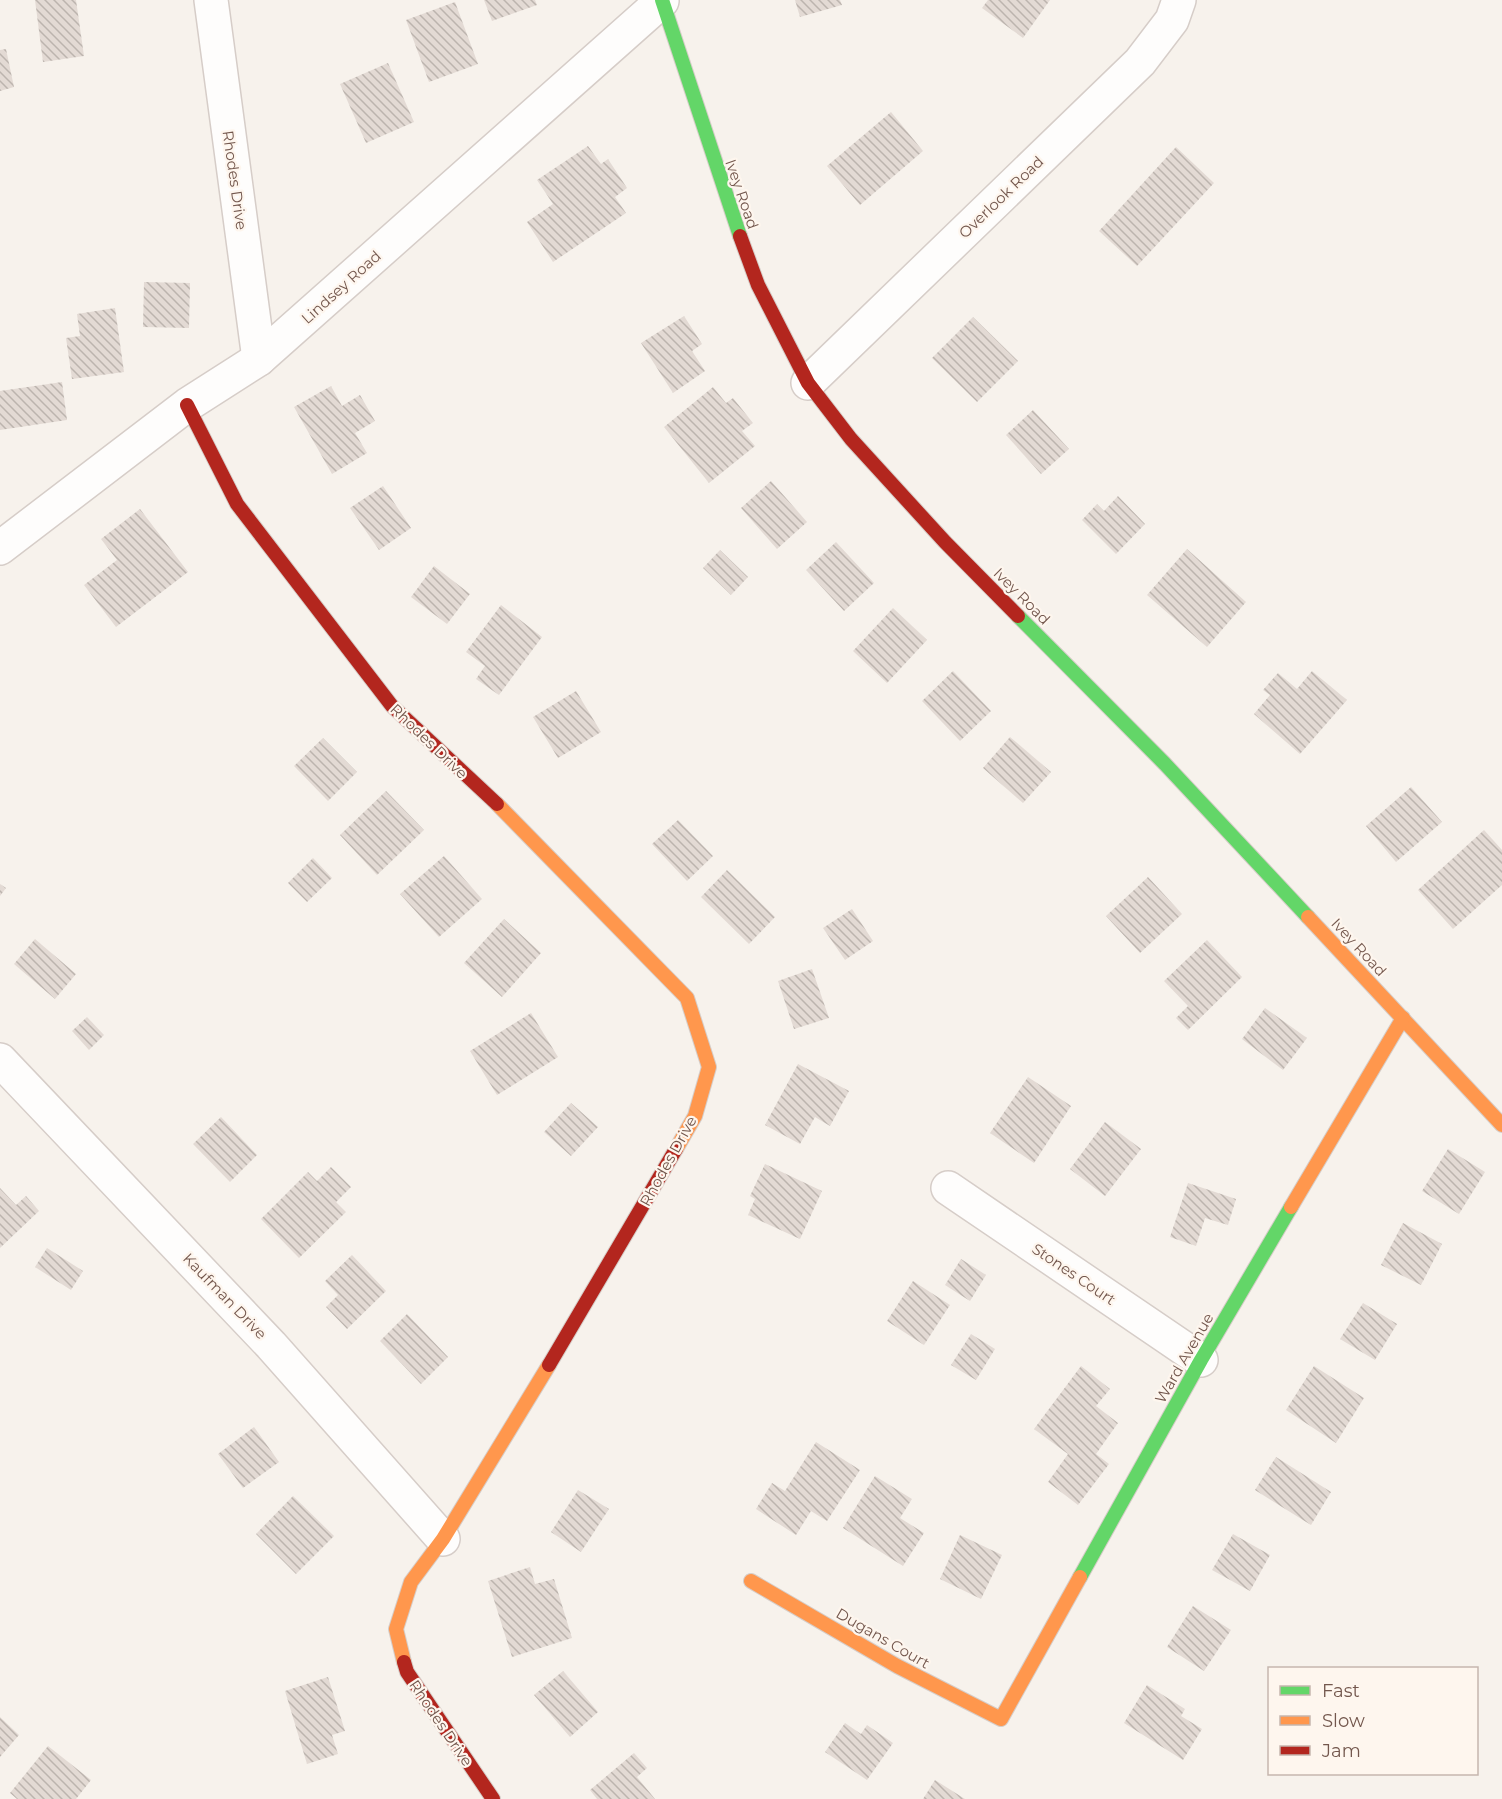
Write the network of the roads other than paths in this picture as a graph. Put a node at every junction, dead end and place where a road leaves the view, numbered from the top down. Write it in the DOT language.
graph roads {
  1 [pos="211,0"];
  2 [pos="1179,0"];
  3 [pos="662,1"];
  4 [pos="259,359"];
  5 [pos="808,383"];
  6 [pos="187,405"];
  7 [pos="0,548"];
  8 [pos="1403,1018"];
  9 [pos="0,1060"];
  10 [pos="1502,1125"];
  11 [pos="948,1188"];
  12 [pos="1201,1360"];
  13 [pos="443,1539"];
  14 [pos="751,1581"];
  15 [pos="1001,1719"];
  16 [pos="493,1799"];
  1 -- 4 [label="street, Rhodes Drive"];
  2 -- 5 [label="street, Overlook Road"];
  3 -- 4 [label="street, Lindsey Road"];
  3 -- 5 [label="street, Ivey Road"];
  4 -- 6 [label="street, Lindsey Road"];
  5 -- 8 [label="street, Ivey Road"];
  6 -- 7 [label="street, Lindsey Road"];
  6 -- 13 [label="street, Rhodes Drive"];
  8 -- 10 [label="street, Ivey Road"];
  8 -- 12 [label="street, Ward Avenue"];
  9 -- 13 [label="street, Kaufman Drive"];
  11 -- 12 [label="street, Stones Court"];
  12 -- 15 [label="street, Ward Avenue"];
  13 -- 16 [label="street, Rhodes Drive"];
  14 -- 15 [label="street, Dugans Court"];
}
